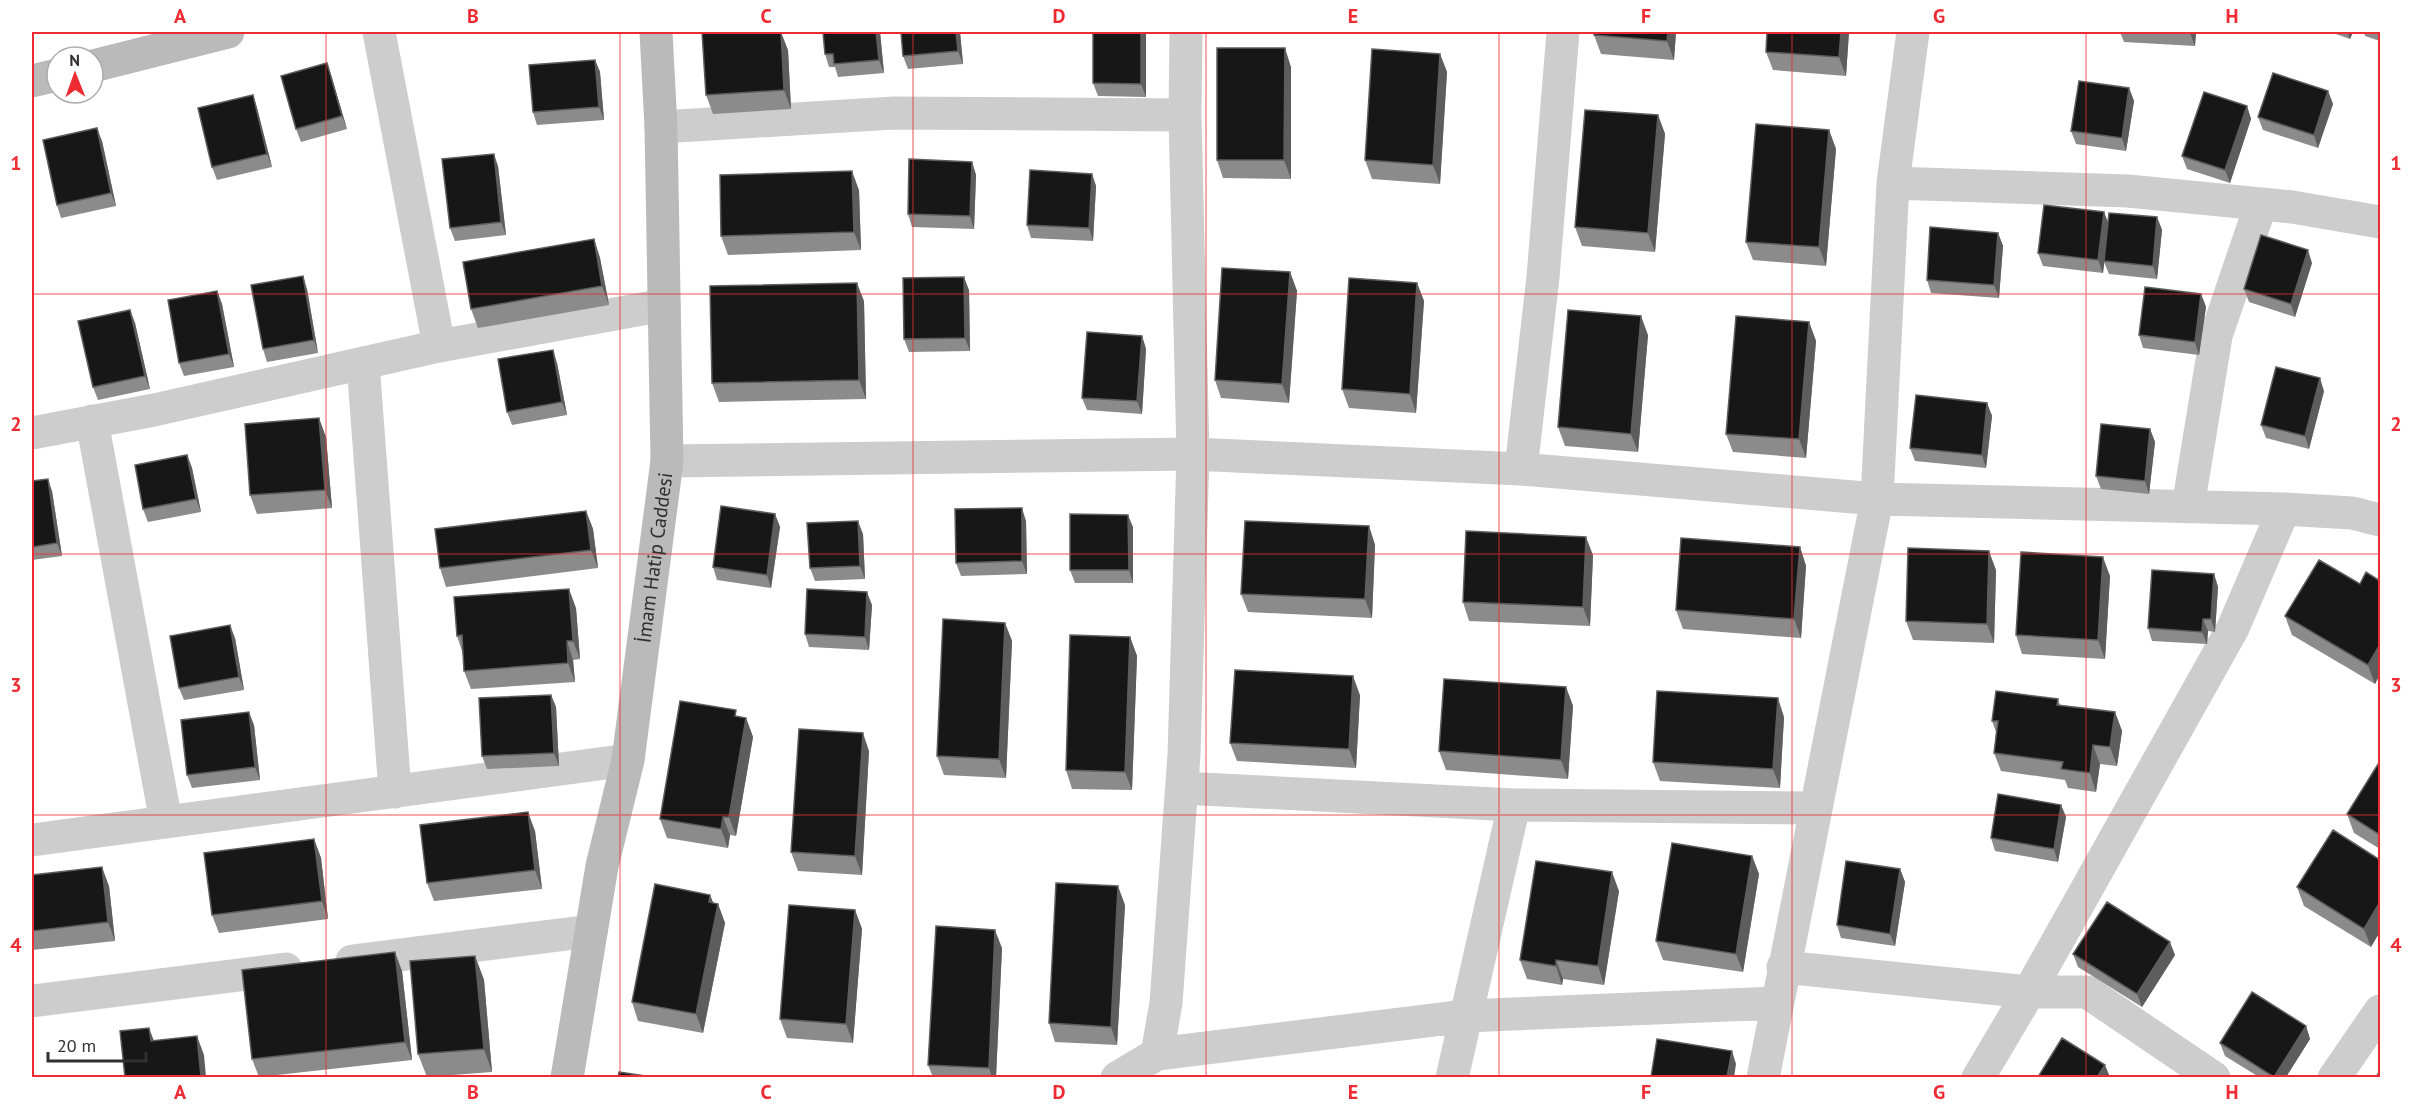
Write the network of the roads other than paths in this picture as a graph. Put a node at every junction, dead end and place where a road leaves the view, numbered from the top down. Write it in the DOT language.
graph roads {
  1 [pos="228,32"];
  2 [pos="379,32"];
  3 [pos="656,32"];
  4 [pos="1186,32"];
  5 [pos="1563,32"];
  6 [pos="1913,32"];
  7 [pos="152,42"];
  8 [pos="105,61"];
  9 [pos="1185,115"];
  10 [pos="661,127"];
  11 [pos="1893,183"];
  12 [pos="2261,204"];
  13 [pos="2380,222"];
  14 [pos="664,305"];
  15 [pos="439,346"];
  16 [pos="363,363"];
  17 [pos="92,421"];
  18 [pos="32,433"];
  19 [pos="1193,454"];
  20 [pos="667,461"];
  21 [pos="1521,468"];
  22 [pos="1877,499"];
  23 [pos="2188,507"];
  24 [pos="2284,509"];
  25 [pos="2380,520"];
  26 [pos="628,760"];
  27 [pos="1182,788"];
  28 [pos="395,792"];
  29 [pos="1514,805"];
  30 [pos="1815,808"];
  31 [pos="166,822"];
  32 [pos="32,840"];
  33 [pos="591,931"];
  34 [pos="1783,967"];
  35 [pos="2029,992"];
  36 [pos="32,1001"];
  37 [pos="1776,1003"];
  38 [pos="2380,1011"];
  39 [pos="1466,1016"];
  40 [pos="1157,1054"];
  41 [pos="567,1077"];
  42 [pos="1117,1077"];
  43 [pos="1452,1077"];
  44 [pos="1763,1077"];
  45 [pos="1978,1077"];
  46 [pos="2214,1077"];
  47 [pos="2334,1077"];
  1 -- 7 [label="street"];
  2 -- 15 [label="street"];
  3 -- 10 [label="street, İmam Hatip Caddesi"];
  4 -- 9 [label="street"];
  5 -- 21 [label="street"];
  6 -- 11 [label="street"];
  7 -- 8 [label="street"];
  9 -- 10 [label="street"];
  9 -- 19 [label="street"];
  10 -- 14 [label="street, İmam Hatip Caddesi"];
  11 -- 12 [label="street"];
  11 -- 22 [label="street"];
  12 -- 13 [label="street"];
  12 -- 23 [label="street"];
  14 -- 15 [label="street"];
  14 -- 20 [label="street, İmam Hatip Caddesi"];
  15 -- 16 [label="street"];
  16 -- 17 [label="street"];
  16 -- 28 [label="street"];
  17 -- 18 [label="street"];
  17 -- 31 [label="street"];
  19 -- 20 [label="street"];
  19 -- 21 [label="street"];
  19 -- 27 [label="street"];
  20 -- 26 [label="street, İmam Hatip Caddesi"];
  21 -- 22 [label="street"];
  22 -- 23 [label="street"];
  22 -- 30 [label="street"];
  23 -- 24 [label="street"];
  24 -- 25 [label="street"];
  24 -- 35 [label="street"];
  26 -- 28 [label="street"];
  26 -- 33 [label="street, İmam Hatip Caddesi"];
  27 -- 29 [label="street"];
  27 -- 40 [label="street"];
  28 -- 31 [label="street"];
  29 -- 30 [label="street"];
  29 -- 39 [label="street"];
  30 -- 34 [label="street"];
  31 -- 32 [label="street"];
  33 -- 36 [label="street"];
  33 -- 41 [label="street, İmam Hatip Caddesi"];
  34 -- 35 [label="street"];
  34 -- 37 [label="street"];
  35 -- 45 [label="street"];
  35 -- 46 [label="street"];
  37 -- 39 [label="street"];
  37 -- 44 [label="street"];
  38 -- 47 [label="street"];
  39 -- 40 [label="street"];
  39 -- 43 [label="street"];
  40 -- 42 [label="street"];
}
